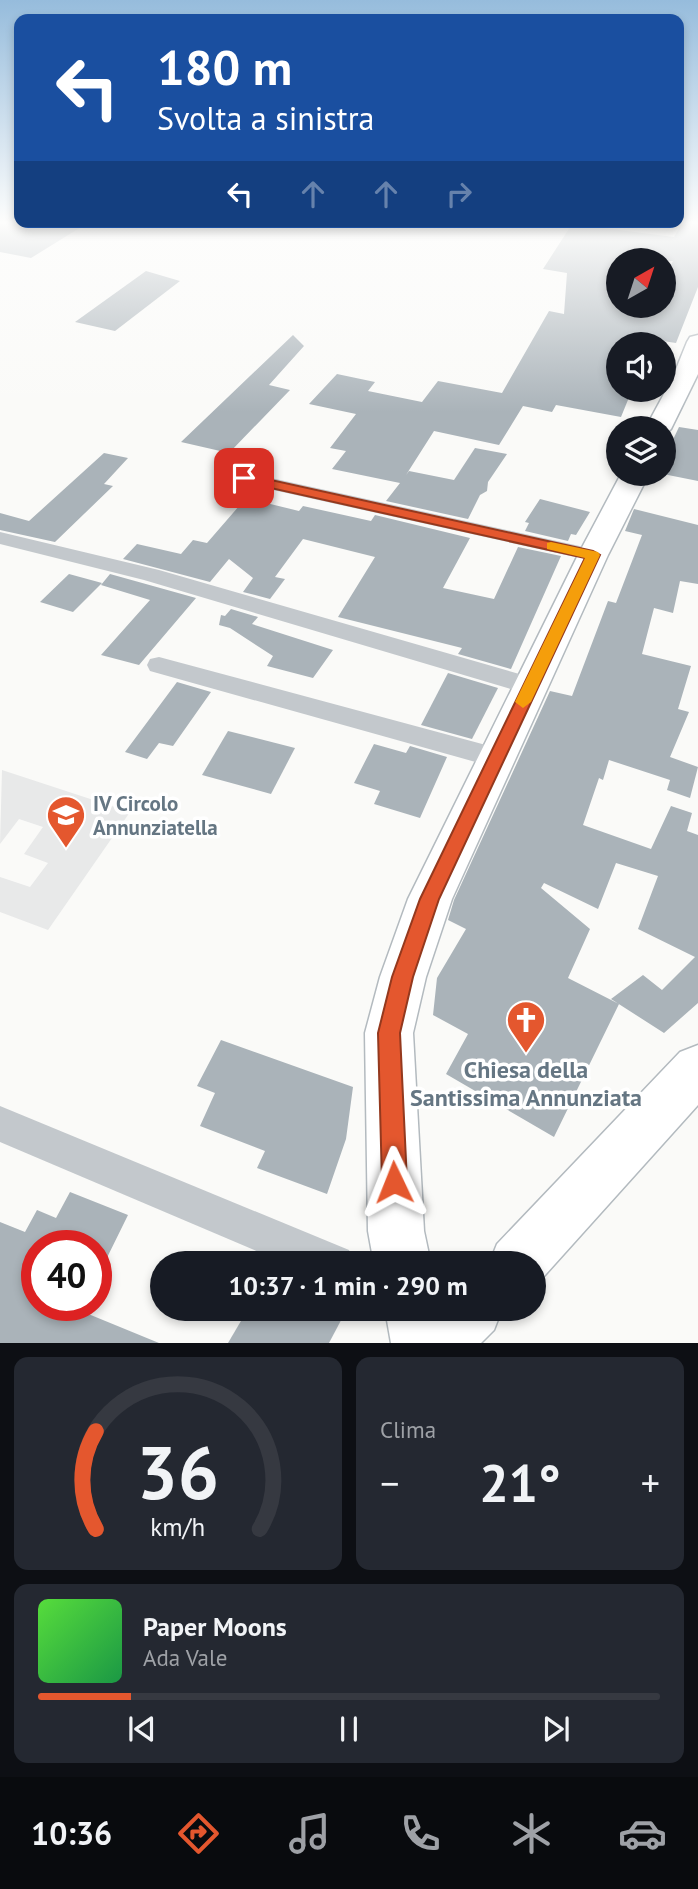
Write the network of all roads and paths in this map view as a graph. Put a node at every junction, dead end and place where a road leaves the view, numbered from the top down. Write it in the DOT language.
graph roads {
  1 [pos="698,342"];
  2 [pos="665,416"];
  3 [pos="244,478"];
  4 [pos="629,486"];
  5 [pos="0,538"];
  6 [pos="593,555"];
  7 [pos="159,665"];
  8 [pos="530,686"];
  9 [pos="497,758"];
  10 [pos="698,1069"];
  11 [pos="0,1124"];
  12 [pos="304,1251"];
  13 [pos="400,1251"];
  14 [pos="529,1251"];
  15 [pos="416,1321"];
  16 [pos="462,1321"];
  17 [pos="421,1343"];
  18 [pos="441,1343"];
  1 -- 2 [label="street"];
  3 -- 6 [label="street"];
  4 -- 6 [label="street"];
  5 -- 8 [label="street"];
  6 -- 8 [label="street"];
  7 -- 9 [label="street"];
  8 -- 9 [label="street"];
  9 -- 13 [label="street"];
  10 -- 14 [label="street"];
  11 -- 12 [label="street"];
  15 -- 17 [label="street"];
  16 -- 18 [label="street"];
}
